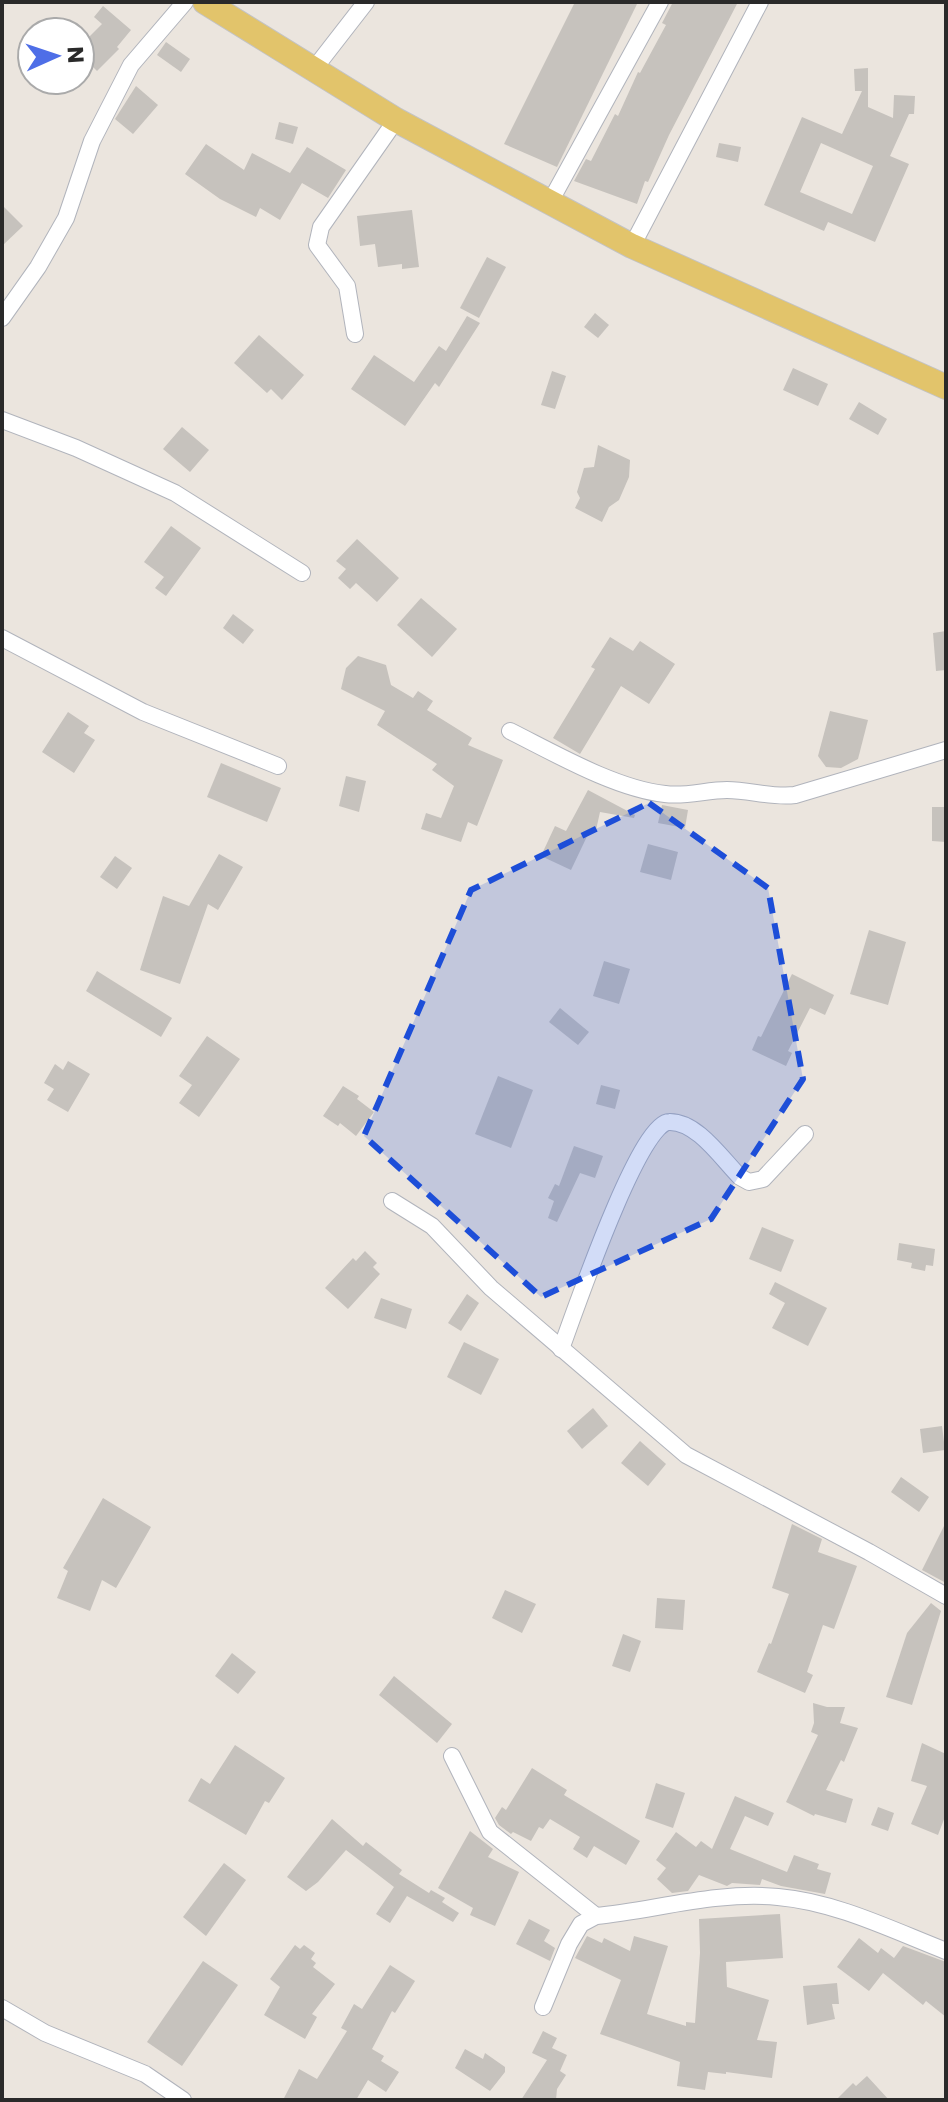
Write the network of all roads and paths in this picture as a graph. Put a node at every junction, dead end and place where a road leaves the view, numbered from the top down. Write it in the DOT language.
graph roads {
  1 [pos="185,2"];
  2 [pos="205,2"];
  3 [pos="366,2"];
  4 [pos="660,2"];
  5 [pos="760,2"];
  6 [pos="314,69"];
  7 [pos="396,120"];
  8 [pos="550,202"];
  9 [pos="632,246"];
  10 [pos="2,318"];
  11 [pos="355,334"];
  12 [pos="946,387"];
  13 [pos="2,420"];
  14 [pos="302,573"];
  15 [pos="2,638"];
  16 [pos="510,731"];
  17 [pos="946,750"];
  18 [pos="278,766"];
  19 [pos="805,1134"];
  20 [pos="392,1201"];
  21 [pos="561,1349"];
  22 [pos="946,1596"];
  23 [pos="452,1756"];
  24 [pos="596,1916"];
  25 [pos="946,1951"];
  26 [pos="543,2007"];
  27 [pos="2,2008"];
  28 [pos="183,2100"];
  1 -- 10 [label="street"];
  2 -- 6 [label="main road"];
  3 -- 6 [label="street"];
  4 -- 8 [label="street"];
  5 -- 9 [label="street"];
  6 -- 7 [label="main road"];
  7 -- 8 [label="main road"];
  7 -- 11 [label="street"];
  8 -- 9 [label="main road"];
  9 -- 12 [label="main road"];
  13 -- 14 [label="street"];
  15 -- 18 [label="street"];
  16 -- 17 [label="street"];
  19 -- 21 [label="street"];
  20 -- 21 [label="street"];
  21 -- 22 [label="street"];
  23 -- 24 [label="street"];
  24 -- 25 [label="street"];
  24 -- 26 [label="street"];
  27 -- 28 [label="street"];
}
